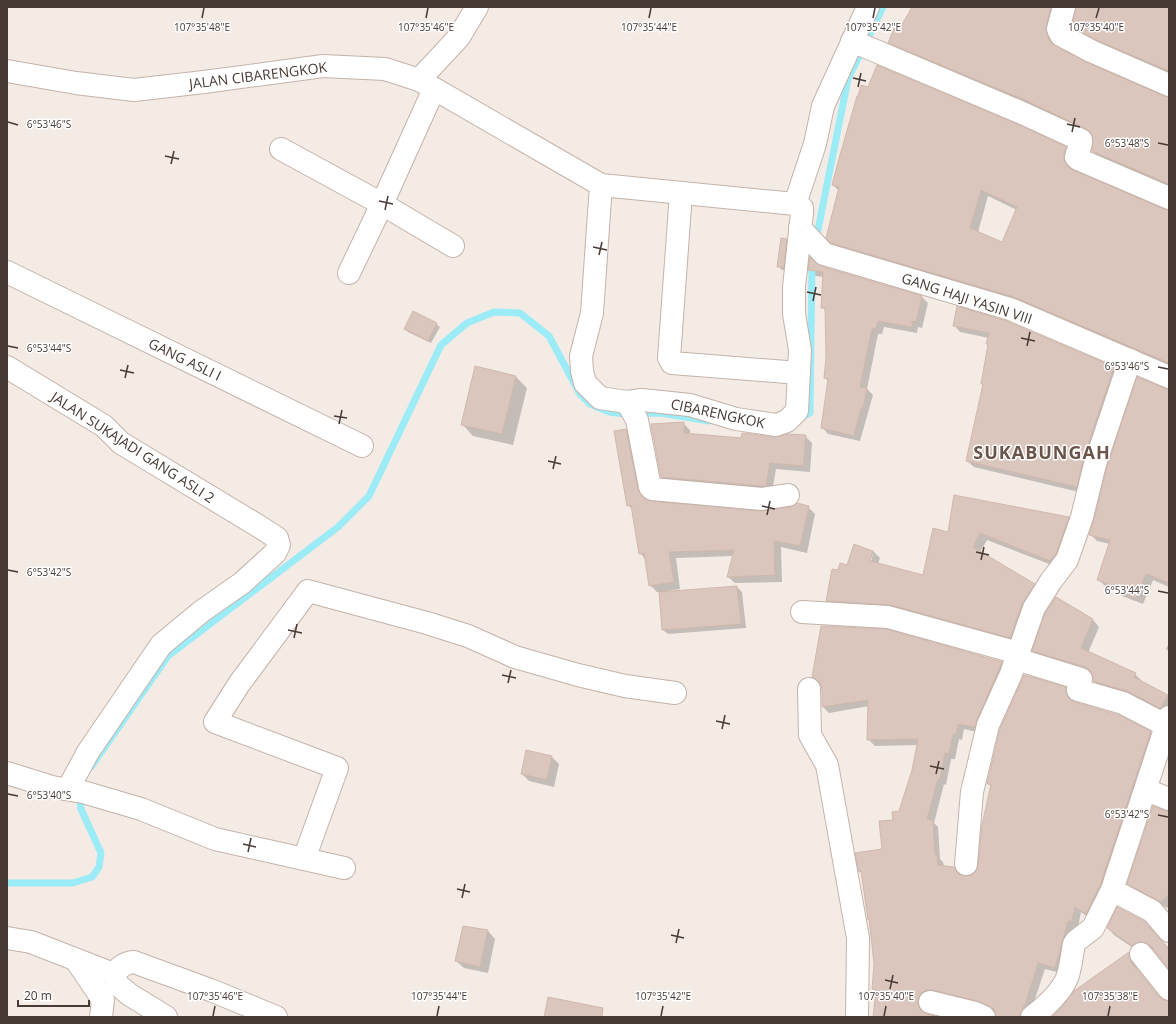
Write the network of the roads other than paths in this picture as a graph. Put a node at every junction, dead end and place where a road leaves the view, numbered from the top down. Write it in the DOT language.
graph roads {
  1 [pos="477,7"];
  2 [pos="868,7"];
  3 [pos="1064,7"];
  4 [pos="861,45"];
  5 [pos="7,71"];
  6 [pos="427,84"];
  7 [pos="1169,85"];
  8 [pos="281,149"];
  9 [pos="601,184"];
  10 [pos="681,193"];
  11 [pos="1169,198"];
  12 [pos="382,204"];
  13 [pos="794,204"];
  14 [pos="800,228"];
  15 [pos="453,246"];
  16 [pos="7,272"];
  17 [pos="349,273"];
  18 [pos="1130,360"];
  19 [pos="7,367"];
  20 [pos="799,372"];
  21 [pos="1169,378"];
  22 [pos="631,409"];
  23 [pos="362,446"];
  24 [pos="788,495"];
  25 [pos="802,612"];
  26 [pos="1017,656"];
  27 [pos="808,690"];
  28 [pos="675,693"];
  29 [pos="1168,723"];
  30 [pos="7,774"];
  31 [pos="74,790"];
  32 [pos="1146,790"];
  33 [pos="1169,799"];
  34 [pos="304,859"];
  35 [pos="966,864"];
  36 [pos="344,868"];
  37 [pos="1112,890"];
  38 [pos="1169,931"];
  39 [pos="7,938"];
  40 [pos="1141,954"];
  41 [pos="76,960"];
  42 [pos="113,974"];
  43 [pos="1169,990"];
  44 [pos="930,1002"];
  45 [pos="1045,1013"];
  46 [pos="101,1017"];
  47 [pos="166,1017"];
  48 [pos="276,1017"];
  49 [pos="857,1017"];
  50 [pos="984,1017"];
  1 -- 6 [label="street"];
  2 -- 4 [label="street"];
  3 -- 7 [label="street"];
  4 -- 11 [label="street"];
  4 -- 13 [label="street"];
  5 -- 6 [label="street, JALAN CIBARENGKOK"];
  6 -- 9 [label="street, JALAN CIBARENGKOK"];
  6 -- 12 [label="street"];
  8 -- 12 [label="street"];
  9 -- 10 [label="street"];
  9 -- 22 [label="street, CIBARENGKOK"];
  10 -- 13 [label="street"];
  10 -- 20 [label="street"];
  12 -- 15 [label="street"];
  12 -- 17 [label="street"];
  13 -- 14 [label="street, CIBARENGKOK"];
  14 -- 18 [label="street, GANG HAJI YASIN VIII"];
  14 -- 20 [label="street, CIBARENGKOK"];
  16 -- 23 [label="street, GANG ASLI I"];
  18 -- 21 [label="street, GANG HAJI YASIN VIII"];
  18 -- 26 [label="street"];
  19 -- 31 [label="street, JALAN SUKAJADI GANG ASLI 2"];
  20 -- 22 [label="street, CIBARENGKOK"];
  22 -- 24 [label="street"];
  25 -- 26 [label="street"];
  26 -- 29 [label="street"];
  26 -- 35 [label="street"];
  27 -- 49 [label="street"];
  28 -- 34 [label="street"];
  29 -- 32 [label="street"];
  30 -- 31 [label="street"];
  31 -- 34 [label="street"];
  32 -- 33 [label="street"];
  32 -- 37 [label="street"];
  34 -- 36 [label="street"];
  37 -- 38 [label="street"];
  37 -- 45 [label="street"];
  39 -- 41 [label="street"];
  40 -- 43 [label="street"];
  41 -- 42 [label="street"];
  41 -- 46 [label="street"];
  42 -- 47 [label="street"];
  42 -- 48 [label="street"];
  44 -- 50 [label="street"];
}
